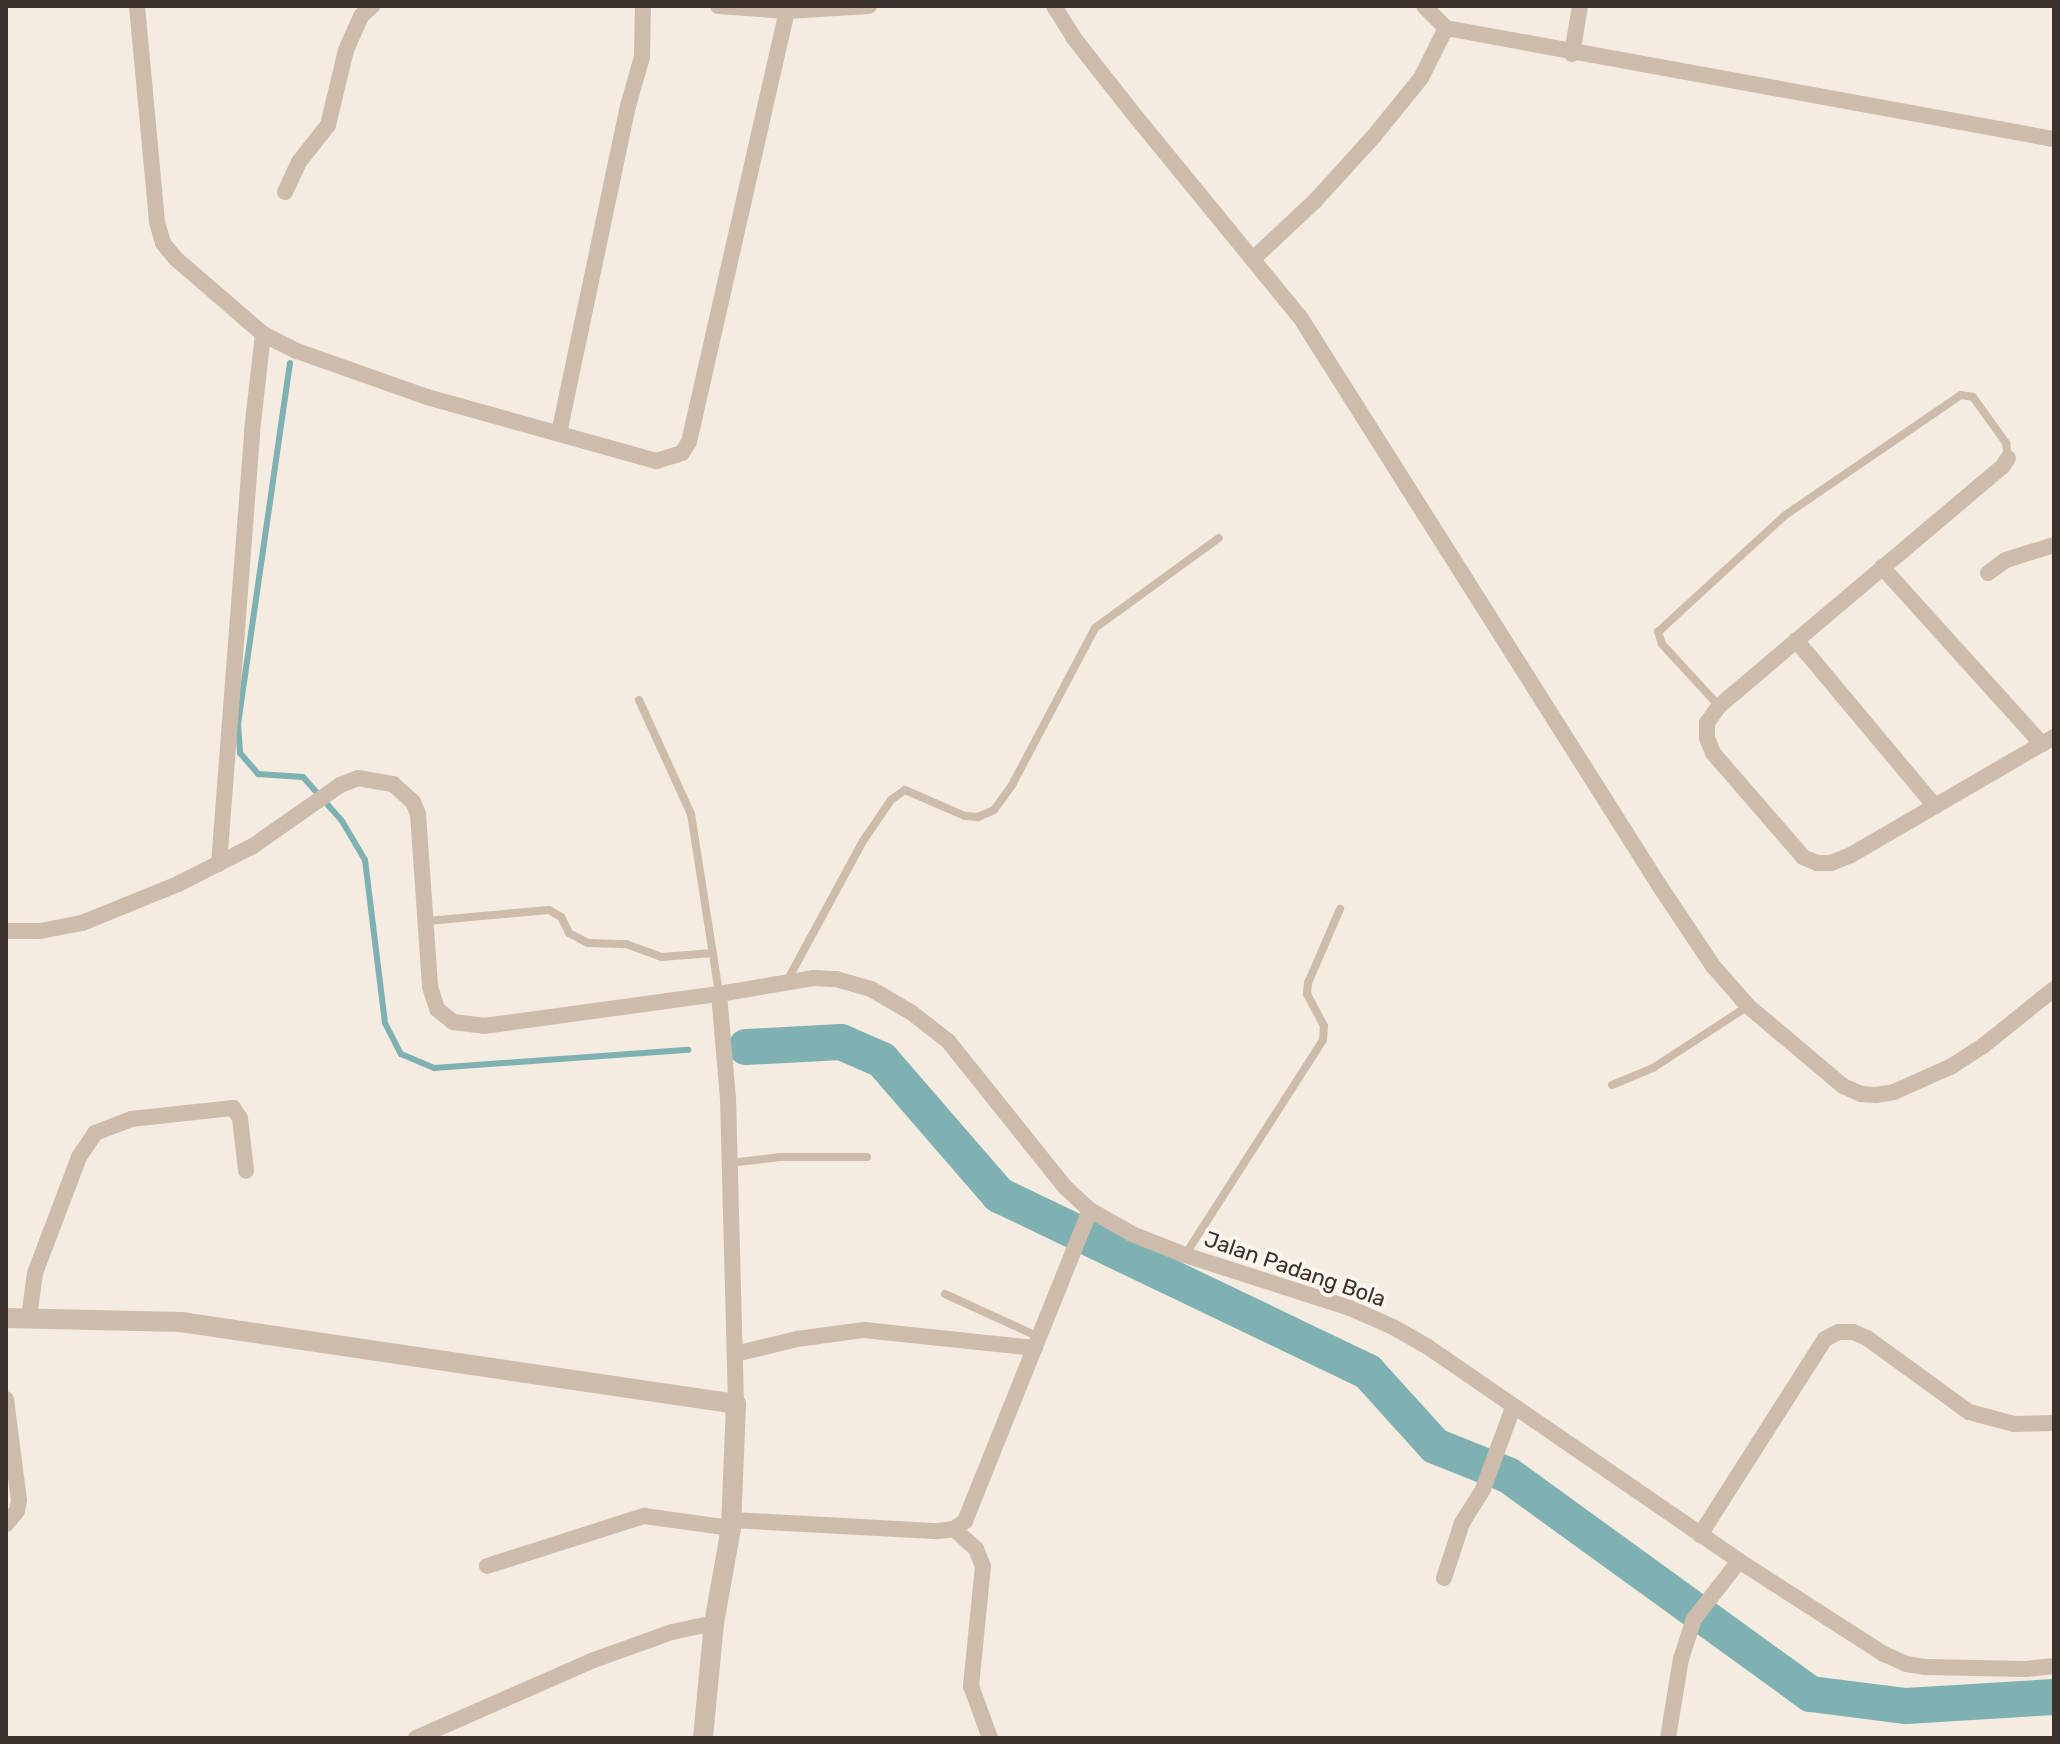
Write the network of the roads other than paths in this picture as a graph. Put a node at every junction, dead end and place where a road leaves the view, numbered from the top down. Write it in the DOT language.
graph roads {
  1 [pos="137,6"];
  2 [pos="372,6"];
  3 [pos="643,6"];
  4 [pos="718,6"];
  5 [pos="869,6"];
  6 [pos="1054,6"];
  7 [pos="1424,6"];
  8 [pos="1580,6"];
  9 [pos="787,11"];
  10 [pos="1446,28"];
  11 [pos="1572,54"];
  12 [pos="2054,139"];
  13 [pos="285,192"];
  14 [pos="1253,259"];
  15 [pos="263,334"];
  16 [pos="559,433"];
  17 [pos="2008,458"];
  18 [pos="1219,538"];
  19 [pos="2054,545"];
  20 [pos="1882,567"];
  21 [pos="1988,573"];
  22 [pos="1796,640"];
  23 [pos="639,700"];
  24 [pos="1719,706"];
  25 [pos="2048,740"];
  26 [pos="1935,806"];
  27 [pos="219,864"];
  28 [pos="1340,909"];
  29 [pos="427,921"];
  30 [pos="6,931"];
  31 [pos="713,953"];
  32 [pos="787,982"];
  33 [pos="2054,989"];
  34 [pos="719,994"];
  35 [pos="1748,1006"];
  36 [pos="1612,1085"];
  37 [pos="867,1157"];
  38 [pos="730,1163"];
  39 [pos="246,1171"];
  40 [pos="1090,1210"];
  41 [pos="1185,1255"];
  42 [pos="945,1294"];
  43 [pos="29,1317"];
  44 [pos="6,1318"];
  45 [pos="1038,1342"];
  46 [pos="735,1354"];
  47 [pos="6,1399"];
  48 [pos="736,1404"];
  49 [pos="1513,1408"];
  50 [pos="2054,1423"];
  51 [pos="6,1524"];
  52 [pos="732,1524"];
  53 [pos="954,1529"];
  54 [pos="1700,1535"];
  55 [pos="1739,1561"];
  56 [pos="487,1566"];
  57 [pos="1444,1578"];
  58 [pos="714,1623"];
  59 [pos="2054,1666"];
  60 [pos="416,1738"];
  61 [pos="703,1738"];
  62 [pos="990,1738"];
  63 [pos="1668,1738"];
  1 -- 15 [label="street"];
  2 -- 13 [label="street"];
  3 -- 16 [label="street"];
  4 -- 9 [label="street"];
  5 -- 9 [label="street"];
  6 -- 14 [label="street"];
  7 -- 10 [label="street"];
  8 -- 11 [label="street"];
  9 -- 16 [label="street"];
  10 -- 11 [label="street"];
  10 -- 14 [label="street"];
  11 -- 12 [label="street"];
  14 -- 35 [label="street"];
  15 -- 16 [label="street"];
  15 -- 27 [label="street"];
  17 -- 20 [label="street"];
  17 -- 24 [label="lane"];
  18 -- 32 [label="lane"];
  19 -- 21 [label="street"];
  20 -- 22 [label="street"];
  20 -- 25 [label="street"];
  22 -- 24 [label="street"];
  22 -- 26 [label="street"];
  23 -- 31 [label="lane"];
  24 -- 26 [label="street"];
  25 -- 26 [label="street"];
  27 -- 29 [label="street, Jalan Padang Bola"];
  27 -- 30 [label="street"];
  28 -- 41 [label="lane"];
  29 -- 31 [label="lane"];
  29 -- 34 [label="street, Jalan Padang Bola"];
  31 -- 34 [label="lane"];
  32 -- 34 [label="street, Jalan Padang Bola"];
  32 -- 40 [label="street, Jalan Padang Bola"];
  33 -- 35 [label="street"];
  34 -- 38 [label="street"];
  35 -- 36 [label="lane"];
  37 -- 38 [label="lane"];
  38 -- 46 [label="street"];
  39 -- 43 [label="street"];
  40 -- 41 [label="street, Jalan Padang Bola"];
  40 -- 45 [label="street"];
  41 -- 49 [label="street, Jalan Padang Bola"];
  42 -- 45 [label="lane"];
  43 -- 44 [label="street"];
  43 -- 48 [label="street"];
  45 -- 46 [label="street"];
  45 -- 53 [label="street"];
  46 -- 48 [label="street"];
  47 -- 51 [label="street"];
  48 -- 52 [label="street"];
  49 -- 54 [label="street, Jalan Padang Bola"];
  49 -- 57 [label="street"];
  50 -- 54 [label="street"];
  52 -- 53 [label="street"];
  52 -- 56 [label="street"];
  52 -- 58 [label="street"];
  53 -- 62 [label="street"];
  54 -- 55 [label="street, Jalan Padang Bola"];
  55 -- 59 [label="street, Jalan Padang Bola"];
  55 -- 63 [label="street"];
  58 -- 60 [label="street"];
  58 -- 61 [label="street"];
}
